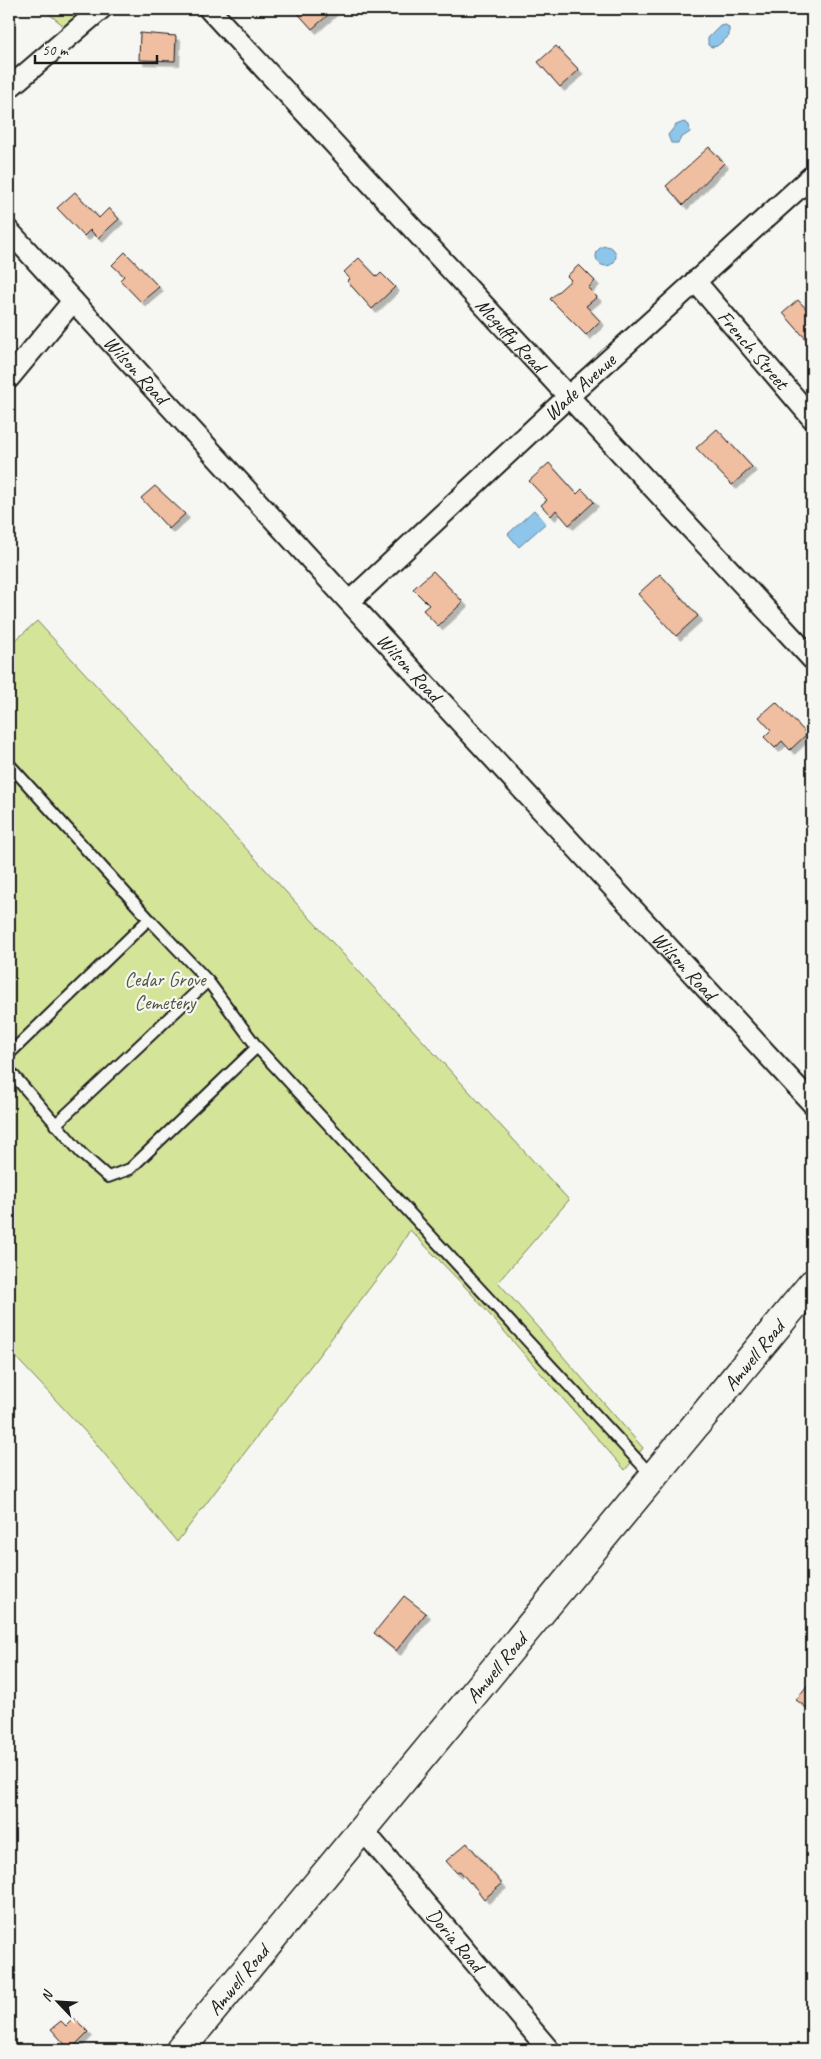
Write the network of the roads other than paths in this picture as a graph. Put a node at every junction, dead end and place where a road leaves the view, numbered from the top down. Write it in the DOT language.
graph roads {
  1 [pos="101,9"];
  2 [pos="209,9"];
  3 [pos="9,88"];
  4 [pos="812,176"];
  5 [pos="9,231"];
  6 [pos="696,281"];
  7 [pos="73,302"];
  8 [pos="9,378"];
  9 [pos="569,396"];
  10 [pos="812,418"];
  11 [pos="350,601"];
  12 [pos="812,659"];
  13 [pos="9,764"];
  14 [pos="149,919"];
  15 [pos="208,981"];
  16 [pos="257,1047"];
  17 [pos="9,1054"];
  18 [pos="9,1070"];
  19 [pos="812,1103"];
  20 [pos="55,1124"];
  21 [pos="812,1284"];
  22 [pos="654,1478"];
  23 [pos="362,1829"];
  24 [pos="180,2050"];
  25 [pos="549,2050"];
  1 -- 3 [label="street"];
  2 -- 9 [label="street, Mcguffy Road"];
  4 -- 6 [label="street, Wade Avenue"];
  5 -- 7 [label="street, Wilson Road"];
  6 -- 9 [label="street, Wade Avenue"];
  6 -- 10 [label="street, French Street"];
  7 -- 8 [label="street"];
  7 -- 11 [label="street, Wilson Road"];
  9 -- 11 [label="street, Wade Avenue"];
  9 -- 12 [label="street, Mcguffy Road"];
  11 -- 19 [label="street, Wilson Road"];
  13 -- 14 [label="lane"];
  14 -- 15 [label="lane"];
  14 -- 17 [label="lane"];
  15 -- 16 [label="lane"];
  15 -- 20 [label="lane"];
  16 -- 20 [label="lane"];
  16 -- 22 [label="lane"];
  18 -- 20 [label="lane"];
  21 -- 22 [label="main road, Amwell Road"];
  22 -- 23 [label="main road, Amwell Road"];
  23 -- 24 [label="main road, Amwell Road"];
  23 -- 25 [label="street, Doria Road"];
}
